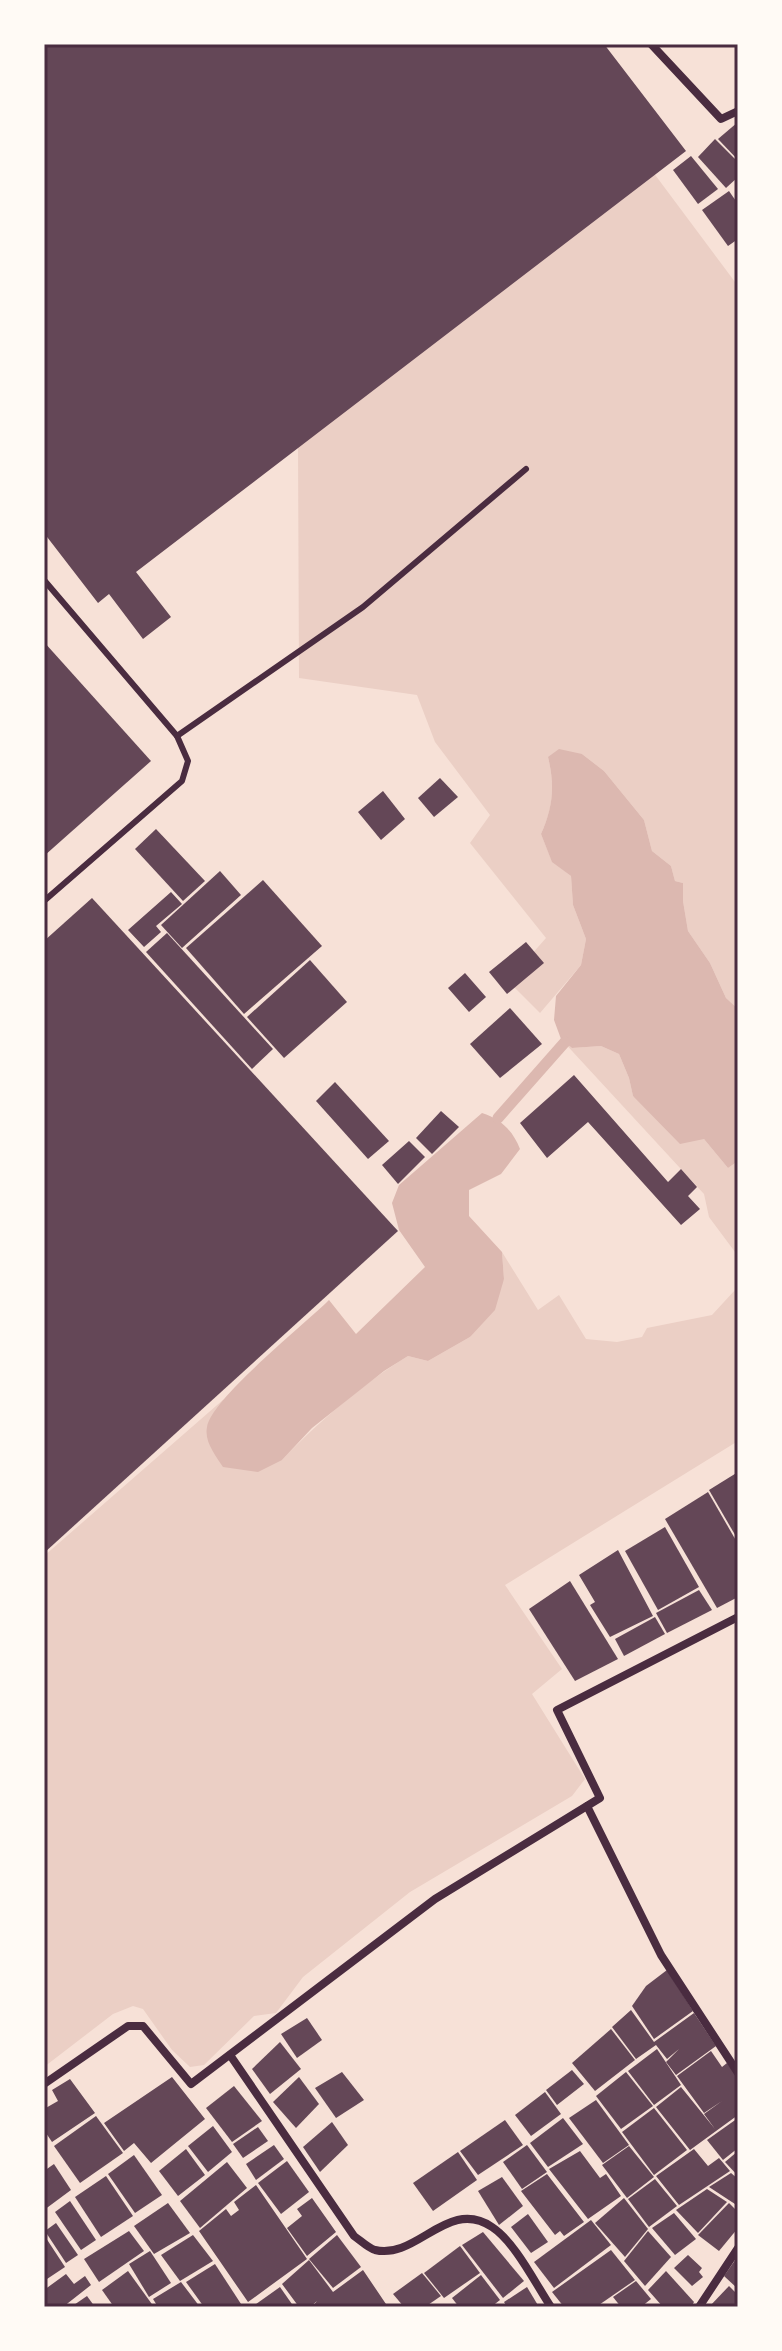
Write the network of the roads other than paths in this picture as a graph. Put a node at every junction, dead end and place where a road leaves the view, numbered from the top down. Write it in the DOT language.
graph roads {
  1 [pos="651,44"];
  2 [pos="738,111"];
  3 [pos="526,469"];
  4 [pos="44,580"];
  5 [pos="177,736"];
  6 [pos="44,901"];
  7 [pos="738,1617"];
  8 [pos="587,1806"];
  9 [pos="230,2055"];
  10 [pos="738,2073"];
  11 [pos="44,2084"];
  12 [pos="738,2248"];
  13 [pos="551,2307"];
  14 [pos="699,2307"];
  1 -- 2 [label="street"];
  3 -- 5 [label="lane"];
  4 -- 5 [label="lane"];
  5 -- 6 [label="lane"];
  7 -- 8 [label="street"];
  8 -- 9 [label="street"];
  8 -- 10 [label="street"];
  9 -- 11 [label="street"];
  9 -- 13 [label="street"];
  12 -- 14 [label="street"];
}
